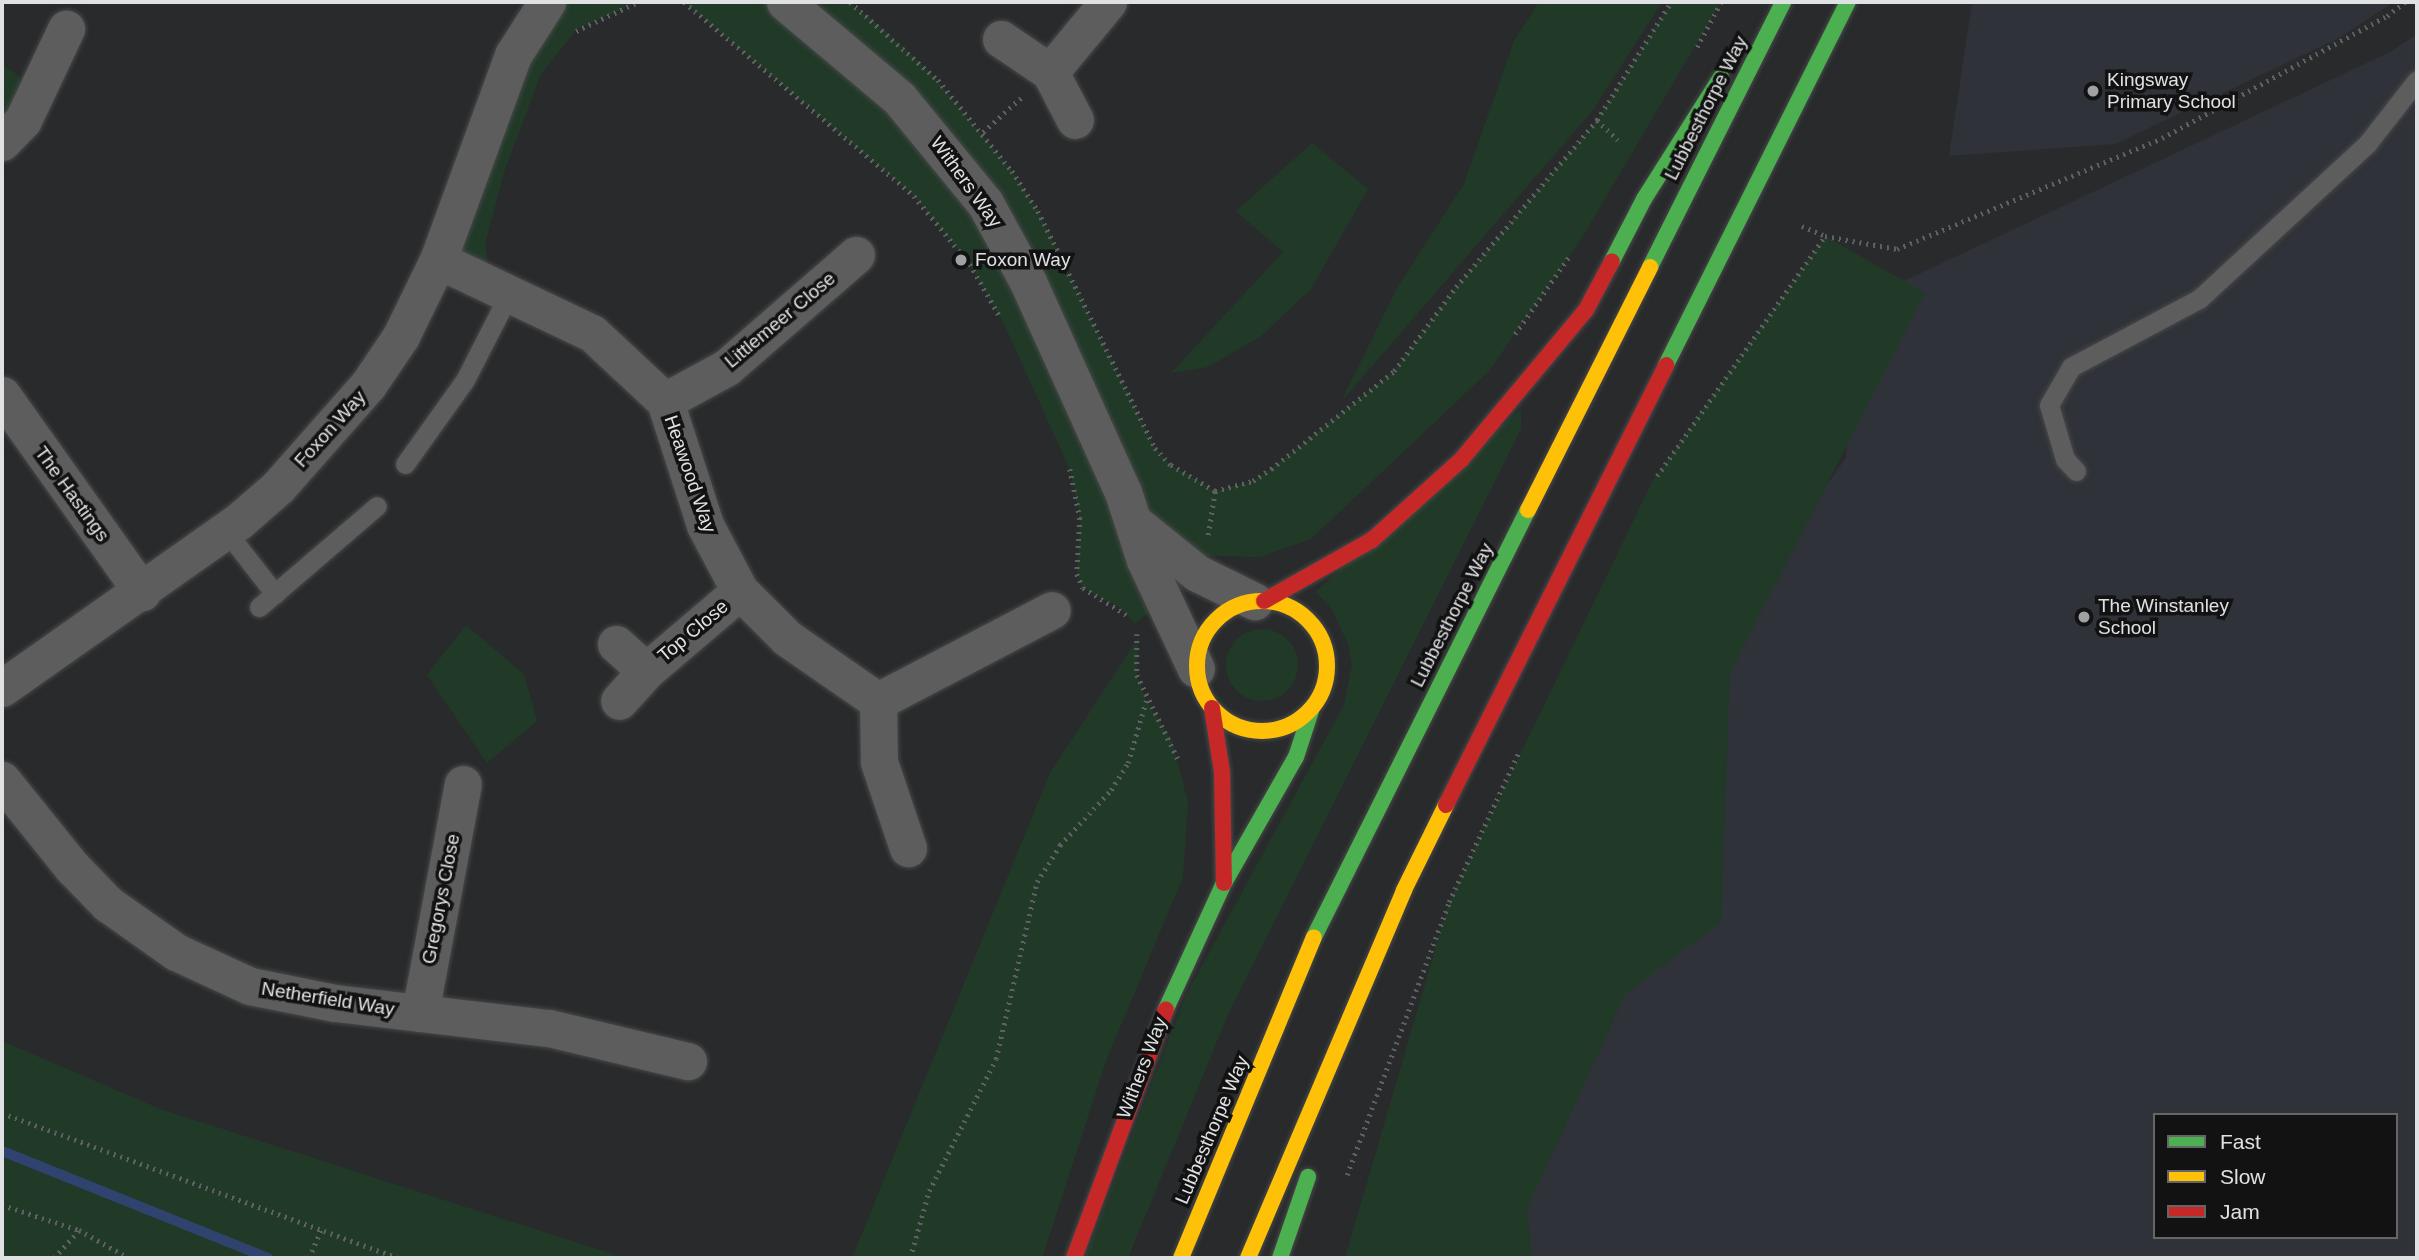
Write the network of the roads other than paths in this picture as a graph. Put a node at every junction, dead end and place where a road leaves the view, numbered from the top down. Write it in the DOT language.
graph roads {
  1 [pos="514,2"];
  2 [pos="547,2"];
  3 [pos="785,2"];
  4 [pos="1108,2"];
  5 [pos="1768,2"];
  6 [pos="1783,2"];
  7 [pos="1848,2"];
  8 [pos="66,29"];
  9 [pos="1745,38"];
  10 [pos="1001,39"];
  11 [pos="513,55"];
  12 [pos="1731,61"];
  13 [pos="1050,72"];
  14 [pos="2417,80"];
  15 [pos="1075,120"];
  16 [pos="2,142"];
  17 [pos="856,255"];
  18 [pos="438,260"];
  19 [pos="510,292"];
  20 [pos="2,395"];
  21 [pos="665,401"];
  22 [pos="405,464"];
  23 [pos="2076,471"];
  24 [pos="377,506"];
  25 [pos="1136,524"];
  26 [pos="226,531"];
  27 [pos="740,591"];
  28 [pos="142,592"];
  29 [pos="275,594"];
  30 [pos="1259,601"];
  31 [pos="259,607"];
  32 [pos="1052,610"];
  33 [pos="616,644"];
  34 [pos="1196,669"];
  35 [pos="646,671"];
  36 [pos="2,688"];
  37 [pos="619,701"];
  38 [pos="878,701"];
  39 [pos="1212,708"];
  40 [pos="1311,711"];
  41 [pos="2,780"];
  42 [pos="463,785"];
  43 [pos="908,848"];
  44 [pos="1224,883"];
  45 [pos="1404,890"];
  46 [pos="420,1013"];
  47 [pos="688,1061"];
  48 [pos="1348,1071"];
  49 [pos="1315,1160"];
  50 [pos="1074,1258"];
  51 [pos="1181,1258"];
  52 [pos="1248,1258"];
  53 [pos="1280,1258"];
  1 -- 11 [label="street, Foxon Way"];
  2 -- 11 [label="street, Foxon Way"];
  3 -- 25 [label="street, Withers Way"];
  4 -- 13 [label="street"];
  5 -- 9 [label="main road"];
  6 -- 51 [label="main road, Lubbesthorpe Way"];
  7 -- 45 [label="main road"];
  8 -- 16 [label="street"];
  10 -- 13 [label="street"];
  11 -- 18 [label="street, Foxon Way"];
  12 -- 30 [label="main road"];
  13 -- 15 [label="street"];
  14 -- 23 [label="lane"];
  17 -- 21 [label="street, Littlemeer Close"];
  18 -- 19 [label="street, Heawood Way"];
  18 -- 26 [label="street, Foxon Way"];
  19 -- 21 [label="street, Heawood Way"];
  19 -- 22 [label="lane"];
  20 -- 28 [label="street, The Hastings"];
  21 -- 27 [label="street, Heawood Way"];
  24 -- 29 [label="lane"];
  25 -- 30 [label="street, Withers Way"];
  25 -- 34 [label="street, Withers Way"];
  26 -- 28 [label="street, Foxon Way"];
  26 -- 29 [label="lane"];
  27 -- 35 [label="street, Top Close"];
  27 -- 38 [label="street, Heawood Way"];
  28 -- 36 [label="street, Foxon Way"];
  29 -- 31 [label="lane"];
  30 -- 34 [label="main road"];
  30 -- 40 [label="main road"];
  32 -- 38 [label="street"];
  33 -- 35 [label="street, Top Close"];
  34 -- 39 [label="main road"];
  35 -- 37 [label="street, Top Close"];
  38 -- 43 [label="street"];
  39 -- 40 [label="main road"];
  39 -- 44 [label="main road, Withers Way"];
  40 -- 44 [label="main road, Withers Way"];
  41 -- 46 [label="street, Netherfield Way"];
  42 -- 46 [label="street, Gregorys Close"];
  44 -- 50 [label="main road, Withers Way"];
  45 -- 48 [label="main road"];
  45 -- 52 [label="main road"];
  46 -- 47 [label="street, Netherfield Way"];
  49 -- 53 [label="main road"];
}
